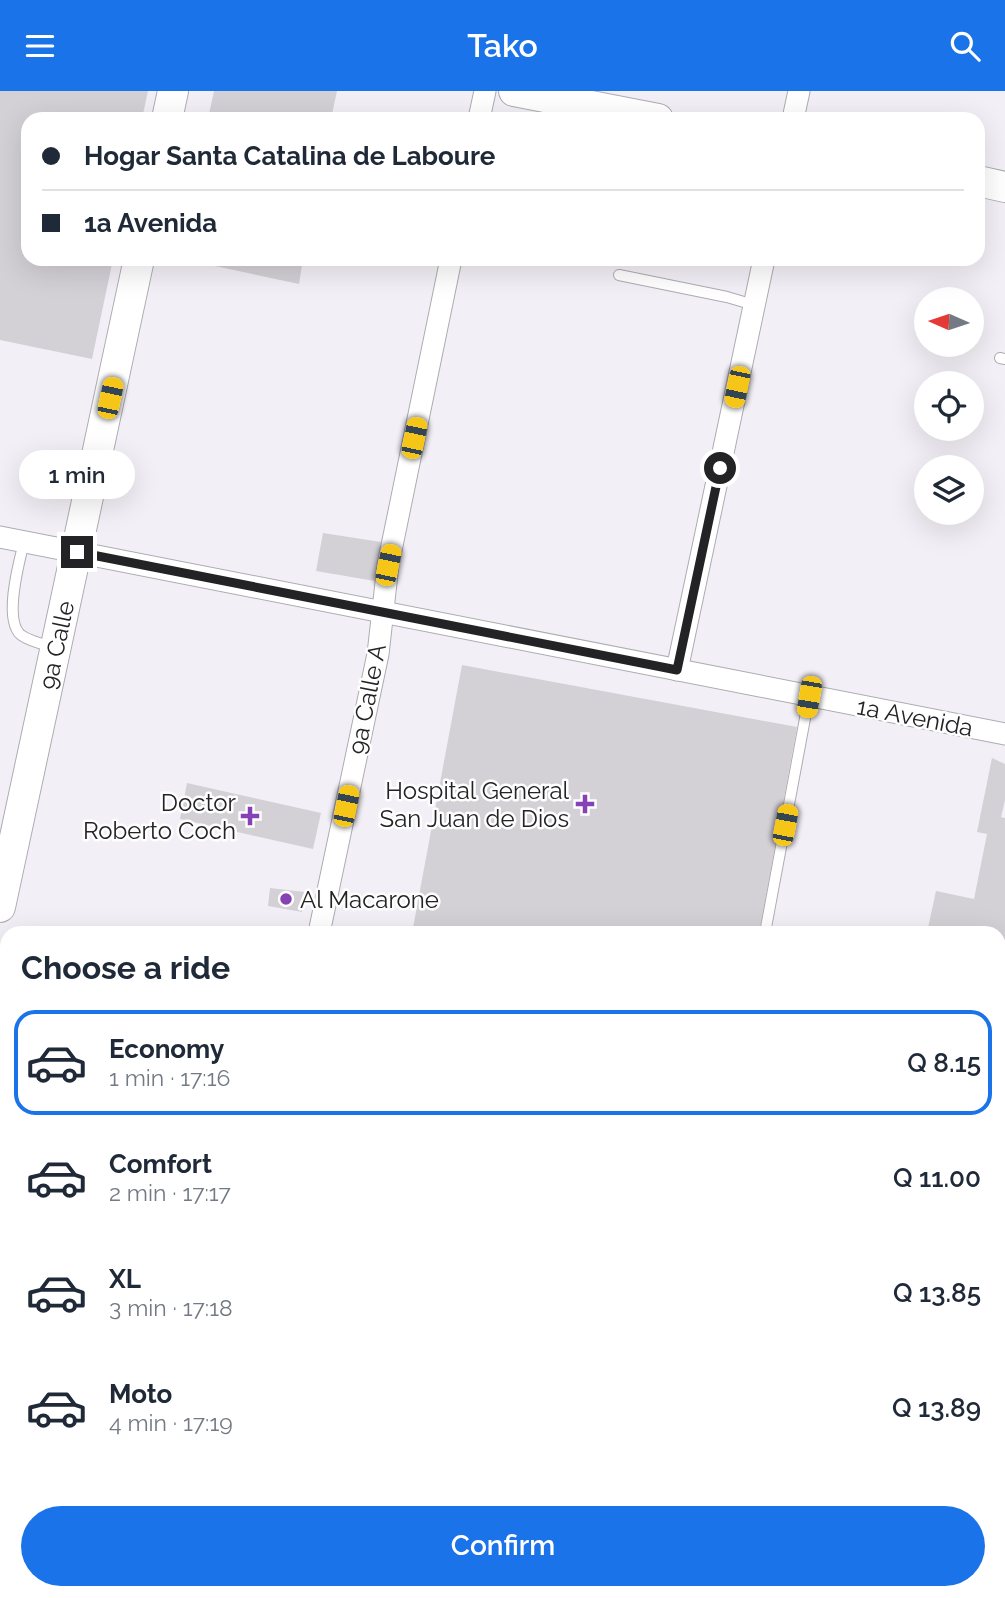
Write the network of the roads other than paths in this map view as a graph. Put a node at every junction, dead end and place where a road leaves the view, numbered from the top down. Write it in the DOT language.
graph roads {
  1 [pos="173,91"];
  2 [pos="485,91"];
  3 [pos="514,91"];
  4 [pos="799,91"];
  5 [pos="168,112"];
  6 [pos="480,112"];
  7 [pos="622,112"];
  8 [pos="794,112"];
  9 [pos="985,183"];
  10 [pos="1005,187"];
  11 [pos="138,266"];
  12 [pos="450,266"];
  13 [pos="762,266"];
  14 [pos="619,275"];
  15 [pos="754,305"];
  16 [pos="0,537"];
  17 [pos="24,542"];
  18 [pos="77,552"];
  19 [pos="383,612"];
  20 [pos="55,647"];
  21 [pos="677,670"];
  22 [pos="809,697"];
  23 [pos="1005,734"];
  24 [pos="0,907"];
  25 [pos="320,926"];
  26 [pos="766,926"];
  1 -- 5 [label="main road"];
  2 -- 6 [label="street"];
  3 -- 7 [label="main road"];
  4 -- 8 [label="street"];
  9 -- 10 [label="main road"];
  11 -- 18 [label="main road, 9a Calle"];
  12 -- 19 [label="street, 9a Calle A"];
  13 -- 15 [label="street"];
  14 -- 15 [label="lane"];
  15 -- 21 [label="street"];
  16 -- 17 [label="street, 1a Avenida"];
  17 -- 18 [label="street, 1a Avenida"];
  17 -- 20 [label="lane"];
  18 -- 19 [label="street, 1a Avenida"];
  18 -- 20 [label="main road, 9a Calle"];
  19 -- 21 [label="street, 1a Avenida"];
  19 -- 25 [label="street, 9a Calle A"];
  20 -- 24 [label="main road, 9a Calle"];
  21 -- 22 [label="street, 1a Avenida"];
  22 -- 23 [label="street, 1a Avenida"];
  22 -- 26 [label="lane"];
}
